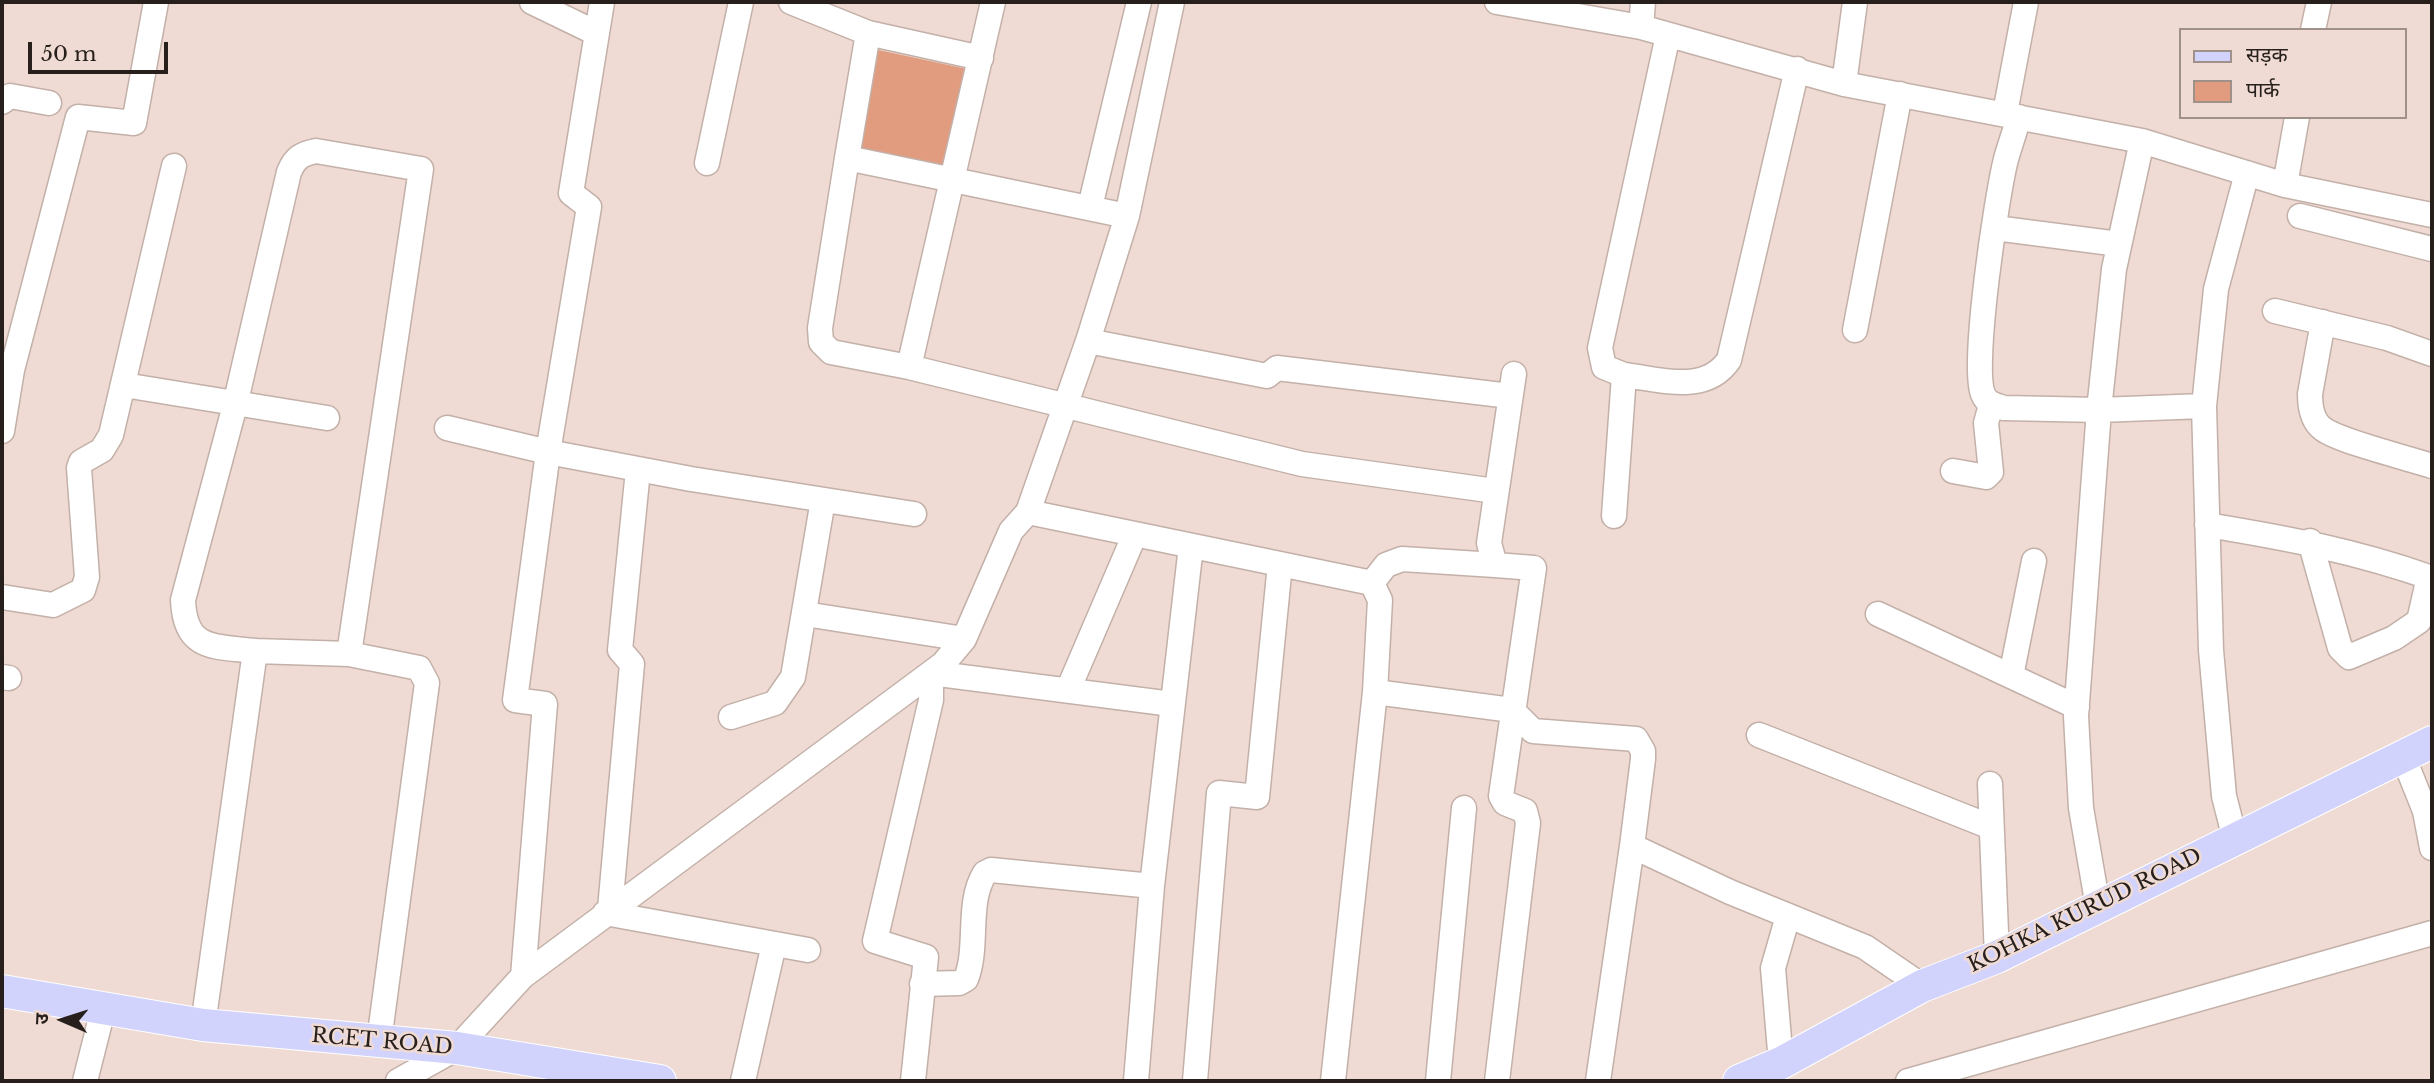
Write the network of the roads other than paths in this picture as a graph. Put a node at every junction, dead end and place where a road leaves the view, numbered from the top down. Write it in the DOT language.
graph roads {
  1 [pos="156,2"];
  2 [pos="532,2"];
  3 [pos="602,2"];
  4 [pos="741,2"];
  5 [pos="791,2"];
  6 [pos="993,2"];
  7 [pos="1139,2"];
  8 [pos="1172,2"];
  9 [pos="1497,2"];
  10 [pos="1643,2"];
  11 [pos="1855,2"];
  12 [pos="2026,2"];
  13 [pos="2319,2"];
  14 [pos="1526,3"];
  15 [pos="1640,27"];
  16 [pos="2314,28"];
  17 [pos="596,33"];
  18 [pos="869,33"];
  19 [pos="1668,35"];
  20 [pos="981,58"];
  21 [pos="1797,69"];
  22 [pos="1844,84"];
  23 [pos="1900,94"];
  24 [pos="2,102"];
  25 [pos="49,103"];
  26 [pos="2012,116"];
  27 [pos="2297,119"];
  28 [pos="2142,141"];
  29 [pos="847,158"];
  30 [pos="707,163"];
  31 [pos="174,166"];
  32 [pos="2247,173"];
  33 [pos="954,178"];
  34 [pos="2285,185"];
  35 [pos="1090,207"];
  36 [pos="2432,215"];
  37 [pos="1127,216"];
  38 [pos="2300,216"];
  39 [pos="1996,228"];
  40 [pos="2119,244"];
  41 [pos="2432,249"];
  42 [pos="2275,311"];
  43 [pos="2323,322"];
  44 [pos="1855,330"];
  45 [pos="1088,341"];
  46 [pos="2432,354"];
  47 [pos="909,367"];
  48 [pos="1623,374"];
  49 [pos="124,385"];
  50 [pos="1065,404"];
  51 [pos="235,405"];
  52 [pos="1991,405"];
  53 [pos="2204,406"];
  54 [pos="2099,410"];
  55 [pos="327,418"];
  56 [pos="447,428"];
  57 [pos="2,432"];
  58 [pos="548,453"];
  59 [pos="2432,466"];
  60 [pos="638,470"];
  61 [pos="1953,471"];
  62 [pos="1496,491"];
  63 [pos="823,500"];
  64 [pos="1028,512"];
  65 [pos="914,514"];
  66 [pos="1614,516"];
  67 [pos="2207,525"];
  68 [pos="1135,534"];
  69 [pos="2310,541"];
  70 [pos="1191,546"];
  71 [pos="2034,561"];
  72 [pos="1280,564"];
  73 [pos="1495,565"];
  74 [pos="2431,577"];
  75 [pos="1372,583"];
  76 [pos="2,597"];
  77 [pos="805,614"];
  78 [pos="1878,614"];
  79 [pos="964,639"];
  80 [pos="255,651"];
  81 [pos="349,654"];
  82 [pos="931,673"];
  83 [pos="2011,676"];
  84 [pos="1068,690"];
  85 [pos="1375,692"];
  86 [pos="1172,704"];
  87 [pos="2077,707"];
  88 [pos="1512,710"];
  89 [pos="731,717"];
  90 [pos="1759,735"];
  91 [pos="2432,742"];
  92 [pos="2403,756"];
  93 [pos="1990,784"];
  94 [pos="1464,808"];
  95 [pos="1991,827"];
  96 [pos="2235,839"];
  97 [pos="1632,846"];
  98 [pos="2432,848"];
  99 [pos="1152,887"];
  100 [pos="2098,907"];
  101 [pos="607,911"];
  102 [pos="1788,916"];
  103 [pos="2432,933"];
  104 [pos="774,944"];
  105 [pos="808,950"];
  106 [pos="1997,957"];
  107 [pos="523,976"];
  108 [pos="922,984"];
  109 [pos="1922,986"];
  110 [pos="2,991"];
  111 [pos="104,1006"];
  112 [pos="204,1026"];
  113 [pos="379,1041"];
  114 [pos="457,1048"];
  115 [pos="546,1072"];
  116 [pos="1756,1075"];
  117 [pos="85,1081"];
  118 [pos="400,1081"];
  119 [pos="651,1081"];
  120 [pos="743,1081"];
  121 [pos="913,1081"];
  122 [pos="1136,1081"];
  123 [pos="1195,1081"];
  124 [pos="1333,1081"];
  125 [pos="1438,1081"];
  126 [pos="1497,1081"];
  127 [pos="1598,1081"];
  128 [pos="1908,1081"];
  1 -- 57 [label="street"];
  2 -- 17 [label="street"];
  3 -- 17 [label="street"];
  4 -- 30 [label="street"];
  5 -- 18 [label="street"];
  6 -- 20 [label="street"];
  7 -- 35 [label="street"];
  8 -- 37 [label="street"];
  9 -- 14 [label="street"];
  10 -- 15 [label="street"];
  11 -- 22 [label="street"];
  12 -- 26 [label="street"];
  13 -- 16 [label="street"];
  14 -- 15 [label="street"];
  15 -- 19 [label="street"];
  17 -- 58 [label="street"];
  18 -- 20 [label="street"];
  18 -- 29 [label="street"];
  19 -- 21 [label="street"];
  19 -- 48 [label="street"];
  20 -- 33 [label="street"];
  21 -- 22 [label="street"];
  21 -- 48 [label="street"];
  22 -- 23 [label="street"];
  23 -- 26 [label="street"];
  23 -- 44 [label="street"];
  24 -- 25 [label="street"];
  26 -- 28 [label="street"];
  26 -- 39 [label="street"];
  27 -- 34 [label="street"];
  28 -- 32 [label="street"];
  28 -- 40 [label="street"];
  29 -- 33 [label="street"];
  29 -- 47 [label="street"];
  31 -- 49 [label="street"];
  32 -- 34 [label="street"];
  32 -- 53 [label="street"];
  33 -- 35 [label="street"];
  33 -- 47 [label="street"];
  34 -- 36 [label="street"];
  35 -- 37 [label="street"];
  37 -- 45 [label="street"];
  38 -- 41 [label="street"];
  39 -- 40 [label="street"];
  39 -- 52 [label="street"];
  40 -- 54 [label="street"];
  42 -- 43 [label="street"];
  43 -- 46 [label="street"];
  43 -- 59 [label="street"];
  45 -- 50 [label="street"];
  45 -- 62 [label="street"];
  47 -- 50 [label="street"];
  48 -- 66 [label="street"];
  49 -- 51 [label="street"];
  49 -- 76 [label="street"];
  50 -- 62 [label="street"];
  50 -- 64 [label="street"];
  51 -- 55 [label="street"];
  51 -- 80 [label="street"];
  51 -- 81 [label="street"];
  52 -- 54 [label="street"];
  52 -- 61 [label="street"];
  53 -- 54 [label="street"];
  53 -- 67 [label="street"];
  54 -- 87 [label="street"];
  56 -- 58 [label="street"];
  58 -- 60 [label="street"];
  58 -- 107 [label="street"];
  60 -- 63 [label="street"];
  60 -- 101 [label="street"];
  62 -- 73 [label="street"];
  63 -- 65 [label="street"];
  63 -- 77 [label="street"];
  64 -- 68 [label="street"];
  64 -- 79 [label="street"];
  67 -- 69 [label="street"];
  67 -- 96 [label="street"];
  68 -- 70 [label="street"];
  68 -- 84 [label="street"];
  69 -- 74 [label="street"];
  69 -- 74 [label="street"];
  70 -- 72 [label="street"];
  70 -- 86 [label="street"];
  71 -- 83 [label="street"];
  72 -- 75 [label="street"];
  72 -- 123 [label="street"];
  73 -- 75 [label="street"];
  73 -- 88 [label="street"];
  75 -- 85 [label="street"];
  77 -- 79 [label="street"];
  77 -- 89 [label="street"];
  78 -- 83 [label="street"];
  79 -- 82 [label="street"];
  80 -- 81 [label="street"];
  80 -- 112 [label="street"];
  81 -- 113 [label="street"];
  82 -- 84 [label="street"];
  82 -- 101 [label="street"];
  82 -- 108 [label="street"];
  83 -- 87 [label="street"];
  84 -- 86 [label="street"];
  85 -- 88 [label="street"];
  85 -- 124 [label="street"];
  86 -- 99 [label="street"];
  87 -- 100 [label="street"];
  88 -- 97 [label="street"];
  88 -- 126 [label="street"];
  90 -- 95 [label="street"];
  91 -- 92 [label="main road, KOHKA KURUD ROAD"];
  92 -- 96 [label="main road, KOHKA KURUD ROAD"];
  92 -- 98 [label="street"];
  93 -- 95 [label="street"];
  94 -- 125 [label="street"];
  95 -- 106 [label="street"];
  96 -- 100 [label="main road, KOHKA KURUD ROAD"];
  97 -- 102 [label="street"];
  97 -- 127 [label="street"];
  99 -- 108 [label="street"];
  99 -- 122 [label="street"];
  100 -- 106 [label="main road, KOHKA KURUD ROAD"];
  101 -- 104 [label="street"];
  101 -- 107 [label="street"];
  102 -- 109 [label="street"];
  102 -- 116 [label="street"];
  103 -- 128 [label="street"];
  104 -- 105 [label="street"];
  104 -- 120 [label="street"];
  106 -- 109 [label="main road, KOHKA KURUD ROAD"];
  107 -- 114 [label="street"];
  108 -- 121 [label="street"];
  109 -- 116 [label="main road, KOHKA KURUD ROAD"];
  110 -- 111 [label="main road, RCET ROAD"];
  111 -- 112 [label="main road, RCET ROAD"];
  111 -- 117 [label="street"];
  112 -- 113 [label="main road, RCET ROAD"];
  113 -- 114 [label="main road, RCET ROAD"];
  114 -- 115 [label="main road, RCET ROAD"];
  114 -- 118 [label="street"];
  115 -- 119 [label="main road, RCET ROAD"];
}
